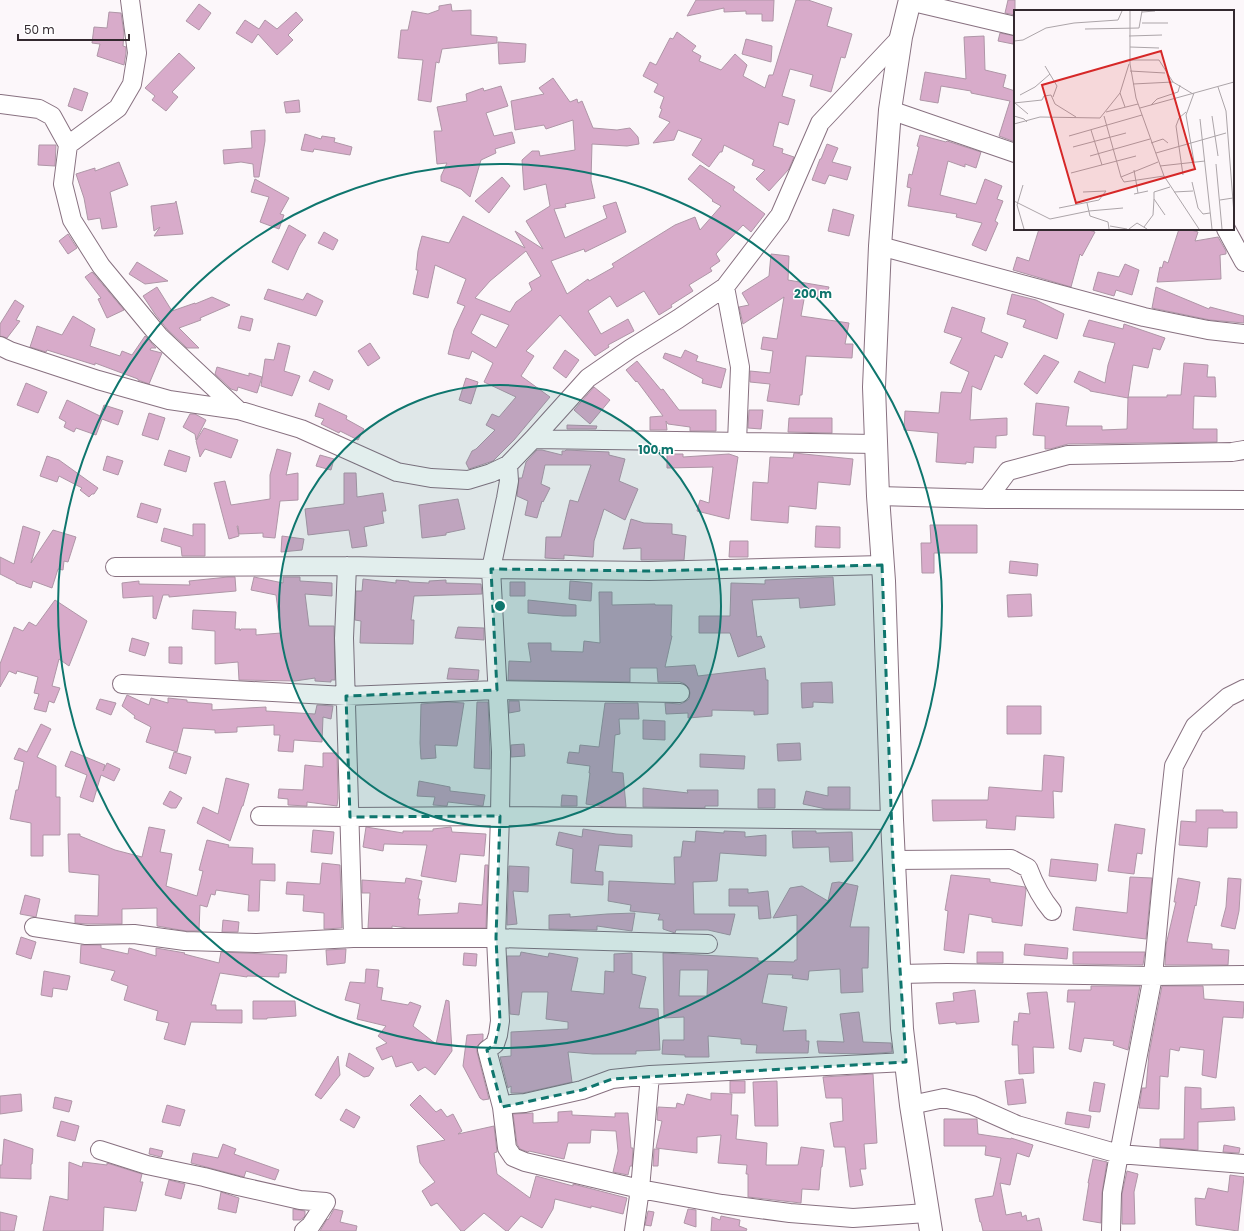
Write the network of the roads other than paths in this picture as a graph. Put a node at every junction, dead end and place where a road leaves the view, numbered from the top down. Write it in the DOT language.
graph roads {
  1 [pos="130,0"];
  2 [pos="910,1"];
  3 [pos="1014,26"];
  4 [pos="901,37"];
  5 [pos="0,104"];
  6 [pos="890,110"];
  7 [pos="68,145"];
  8 [pos="1014,153"];
  9 [pos="1227,230"];
  10 [pos="880,246"];
  11 [pos="1244,262"];
  12 [pos="725,287"];
  13 [pos="1244,334"];
  14 [pos="0,346"];
  15 [pos="238,410"];
  16 [pos="532,439"];
  17 [pos="737,442"];
  18 [pos="876,444"];
  19 [pos="1244,450"];
  20 [pos="508,465"];
  21 [pos="878,496"];
  22 [pos="987,499"];
  23 [pos="1244,500"];
  24 [pos="882,565"];
  25 [pos="347,566"];
  26 [pos="115,567"];
  27 [pos="491,569"];
  28 [pos="122,684"];
  29 [pos="1244,689"];
  30 [pos="497,690"];
  31 [pos="680,693"];
  32 [pos="346,696"];
  33 [pos="260,816"];
  34 [pos="500,816"];
  35 [pos="350,817"];
  36 [pos="892,820"];
  37 [pos="893,860"];
  38 [pos="1052,911"];
  39 [pos="34,927"];
  40 [pos="353,938"];
  41 [pos="496,938"];
  42 [pos="708,944"];
  43 [pos="899,974"];
  44 [pos="1244,975"];
  45 [pos="1153,976"];
  46 [pos="906,1062"];
  47 [pos="650,1075"];
  48 [pos="502,1106"];
  49 [pos="911,1106"];
  50 [pos="100,1150"];
  51 [pos="1119,1154"];
  52 [pos="1244,1164"];
  53 [pos="640,1189"];
  54 [pos="929,1222"];
  55 [pos="304,1231"];
  56 [pos="634,1231"];
  57 [pos="1110,1231"];
  1 -- 7 [label="street"];
  2 -- 3 [label="street"];
  2 -- 4 [label="main road"];
  4 -- 6 [label="main road"];
  4 -- 12 [label="street"];
  5 -- 7 [label="street"];
  6 -- 8 [label="street"];
  6 -- 10 [label="main road"];
  7 -- 15 [label="street"];
  9 -- 11 [label="street"];
  10 -- 13 [label="street"];
  10 -- 18 [label="main road"];
  12 -- 16 [label="street"];
  12 -- 17 [label="street"];
  14 -- 15 [label="street"];
  15 -- 20 [label="street"];
  16 -- 17 [label="street"];
  16 -- 20 [label="street"];
  17 -- 18 [label="street"];
  18 -- 21 [label="main road"];
  19 -- 22 [label="street"];
  20 -- 27 [label="street"];
  21 -- 22 [label="street"];
  21 -- 24 [label="main road"];
  22 -- 23 [label="street"];
  24 -- 27 [label="street"];
  24 -- 36 [label="main road"];
  25 -- 26 [label="street"];
  25 -- 27 [label="street"];
  25 -- 32 [label="street"];
  27 -- 30 [label="street"];
  28 -- 32 [label="street"];
  29 -- 45 [label="street"];
  30 -- 31 [label="street"];
  30 -- 32 [label="street"];
  30 -- 34 [label="street"];
  32 -- 35 [label="street"];
  33 -- 35 [label="street"];
  34 -- 35 [label="street"];
  34 -- 36 [label="street"];
  34 -- 41 [label="street"];
  35 -- 40 [label="street"];
  36 -- 37 [label="main road"];
  37 -- 38 [label="street"];
  37 -- 43 [label="main road"];
  39 -- 40 [label="street"];
  40 -- 41 [label="street"];
  41 -- 42 [label="street"];
  41 -- 48 [label="street"];
  43 -- 45 [label="street"];
  43 -- 46 [label="main road"];
  44 -- 45 [label="street"];
  45 -- 51 [label="street"];
  46 -- 47 [label="street"];
  46 -- 49 [label="main road"];
  47 -- 48 [label="street"];
  47 -- 53 [label="street"];
  48 -- 53 [label="street"];
  49 -- 51 [label="street"];
  49 -- 54 [label="main road"];
  50 -- 55 [label="street"];
  51 -- 52 [label="street"];
  51 -- 57 [label="street"];
  53 -- 54 [label="street"];
  53 -- 56 [label="street"];
}
